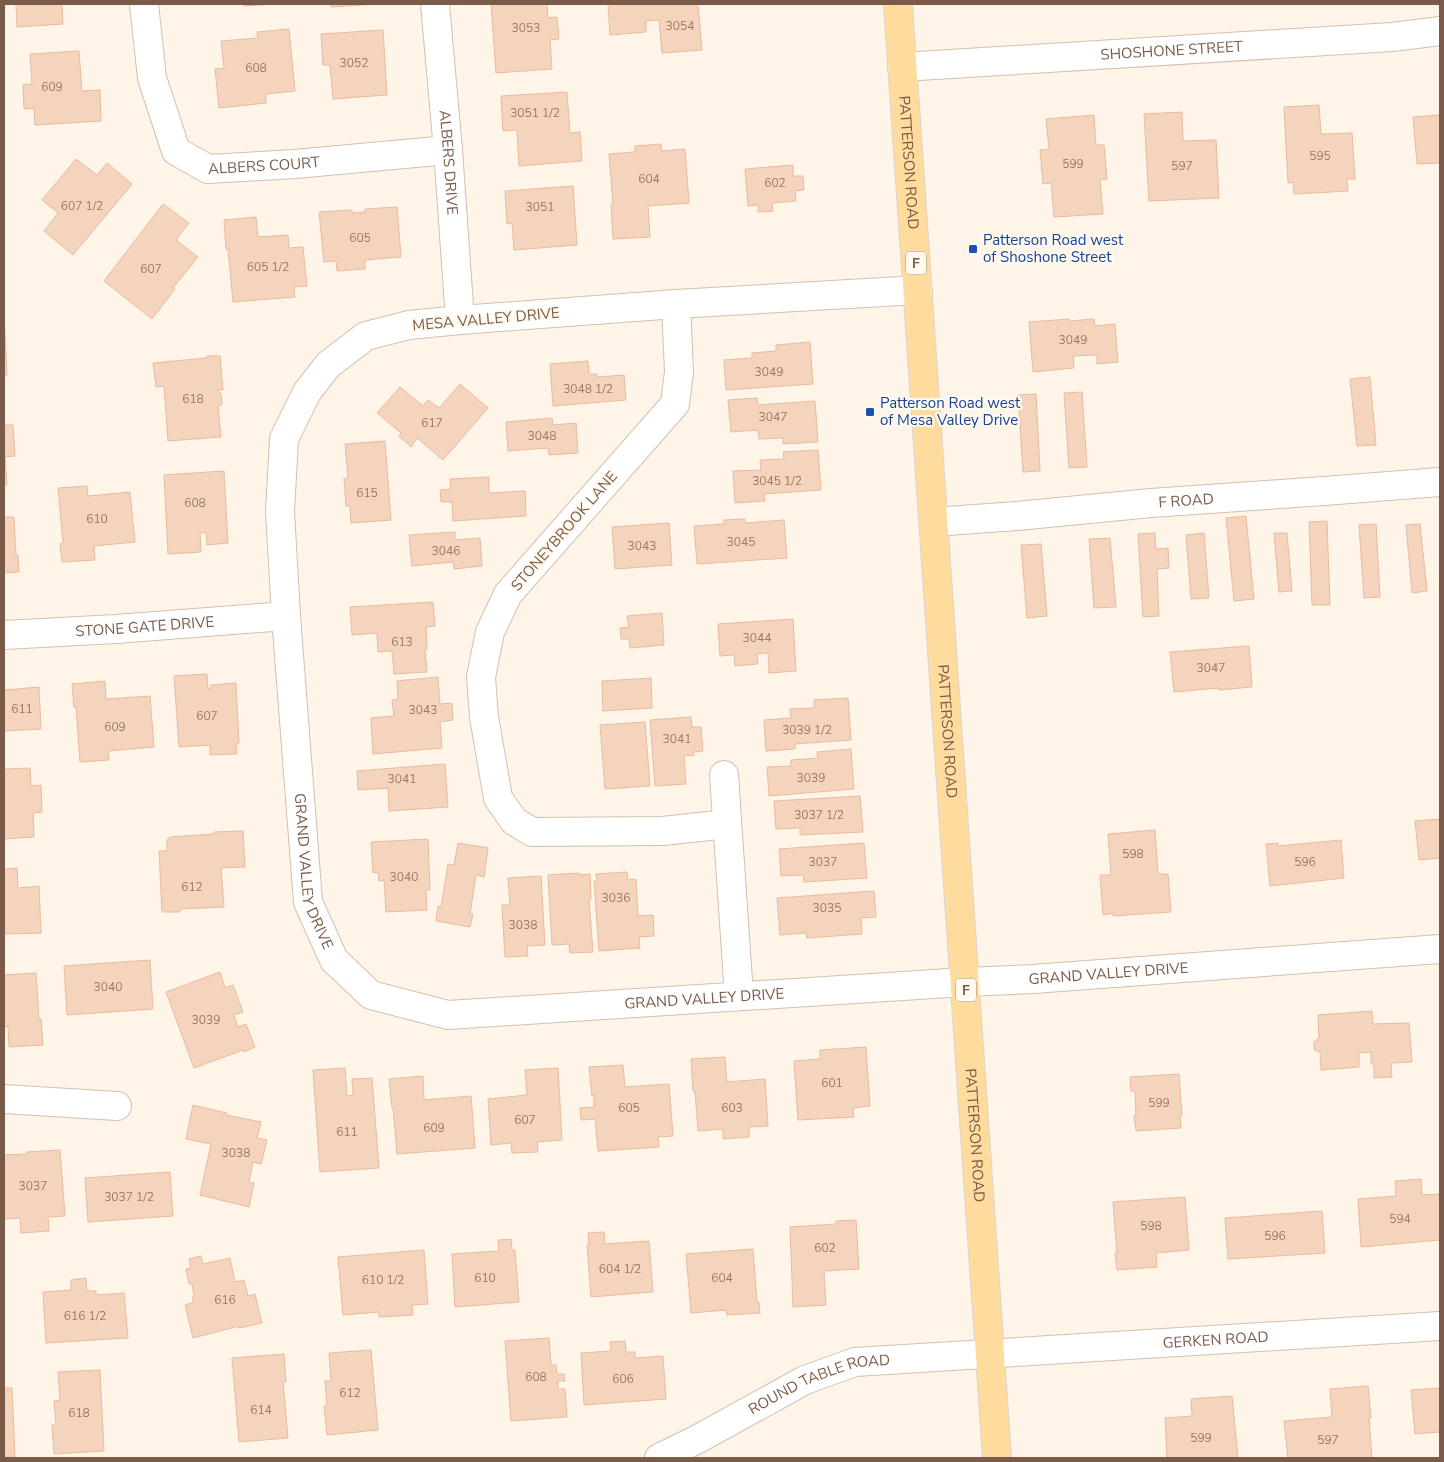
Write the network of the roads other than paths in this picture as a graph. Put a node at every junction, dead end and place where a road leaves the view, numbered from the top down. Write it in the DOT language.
graph roads {
  1 [pos="144,4"];
  2 [pos="435,4"];
  3 [pos="898,4"];
  4 [pos="1440,31"];
  5 [pos="902,67"];
  6 [pos="448,150"];
  7 [pos="918,290"];
  8 [pos="676,304"];
  9 [pos="460,320"];
  10 [pos="1440,482"];
  11 [pos="933,522"];
  12 [pos="286,616"];
  13 [pos="4,635"];
  14 [pos="724,775"];
  15 [pos="727,824"];
  16 [pos="1440,948"];
  17 [pos="965,982"];
  18 [pos="739,996"];
  19 [pos="4,1099"];
  20 [pos="117,1106"];
  21 [pos="1440,1326"];
  22 [pos="990,1354"];
  23 [pos="660,1458"];
  24 [pos="997,1458"];
  1 -- 6 [label="street, ALBERS COURT"];
  2 -- 6 [label="street, ALBERS DRIVE"];
  3 -- 5 [label="main road, PATTERSON ROAD / F"];
  4 -- 5 [label="street, SHOSHONE STREET"];
  5 -- 7 [label="main road, PATTERSON ROAD / F"];
  6 -- 9 [label="street, ALBERS DRIVE"];
  7 -- 8 [label="street, MESA VALLEY DRIVE"];
  7 -- 11 [label="main road, PATTERSON ROAD / F"];
  8 -- 9 [label="street, MESA VALLEY DRIVE"];
  8 -- 15 [label="street, STONEYBROOK LANE"];
  9 -- 12 [label="street, MESA VALLEY DRIVE"];
  10 -- 11 [label="street, F ROAD"];
  11 -- 17 [label="main road, PATTERSON ROAD / F"];
  12 -- 13 [label="street, STONE GATE DRIVE"];
  12 -- 18 [label="street, GRAND VALLEY DRIVE"];
  14 -- 15 [label="street"];
  15 -- 18 [label="street"];
  16 -- 17 [label="street, GRAND VALLEY DRIVE"];
  17 -- 18 [label="street, GRAND VALLEY DRIVE"];
  17 -- 22 [label="main road, PATTERSON ROAD / F"];
  19 -- 20 [label="street"];
  21 -- 22 [label="street, GERKEN ROAD"];
  22 -- 23 [label="street, ROUND TABLE ROAD"];
  22 -- 24 [label="main road, PATTERSON ROAD / F"];
}
